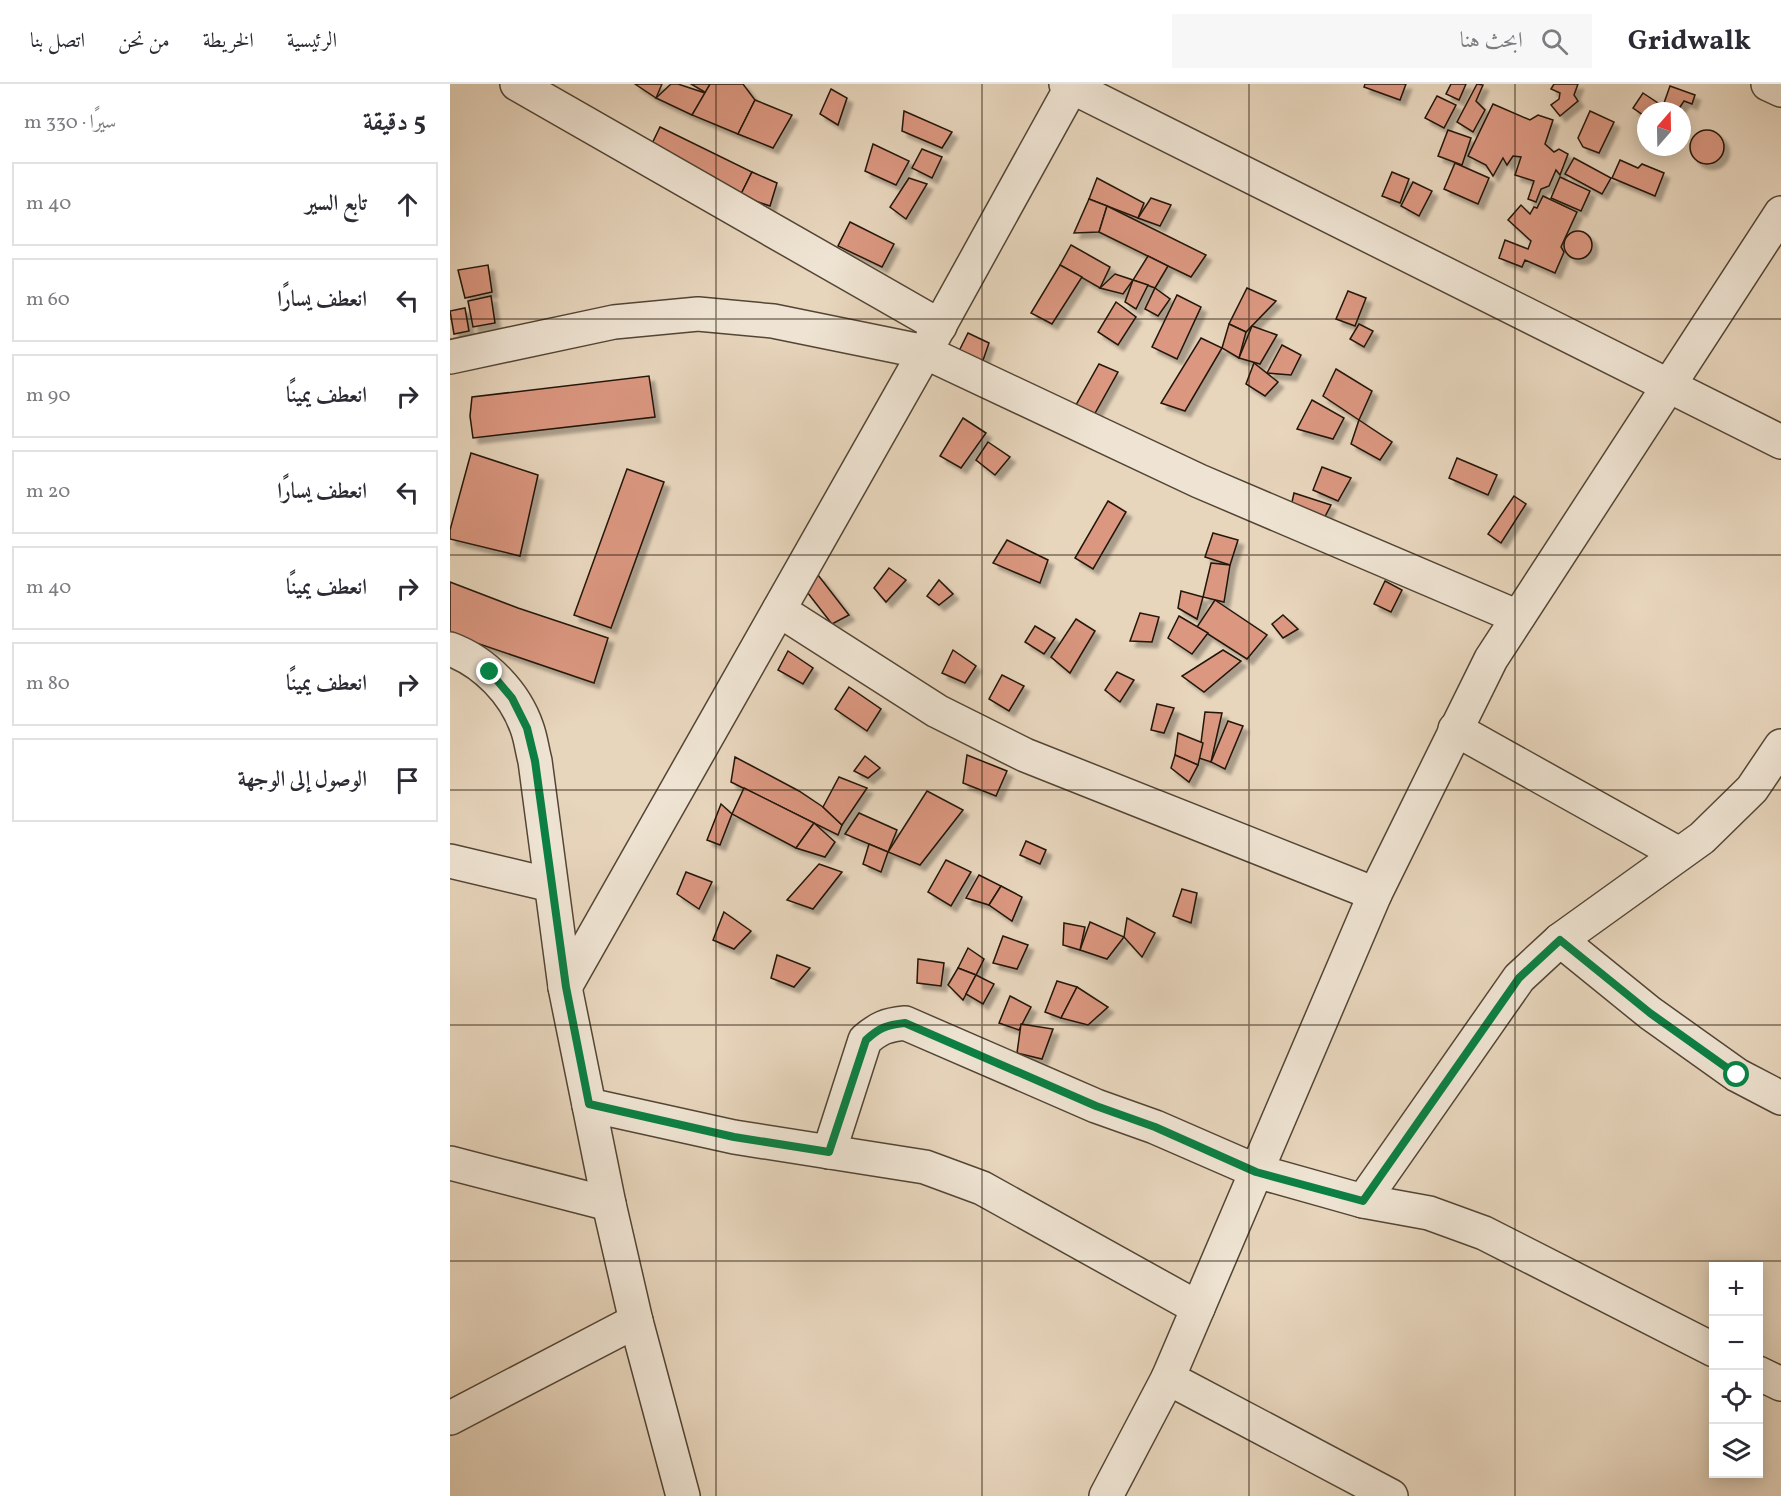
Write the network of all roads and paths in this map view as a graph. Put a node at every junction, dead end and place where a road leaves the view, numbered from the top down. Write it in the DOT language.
graph roads {
  1 [pos="517,84"];
  2 [pos="1768,84"];
  3 [pos="1070,85"];
  4 [pos="1781,90"];
  5 [pos="1781,213"];
  6 [pos="933,339"];
  7 [pos="450,357"];
  8 [pos="1669,385"];
  9 [pos="1781,442"];
  10 [pos="779,610"];
  11 [pos="1518,617"];
  12 [pos="450,649"];
  13 [pos="1455,729"];
  14 [pos="1781,746"];
  15 [pos="1679,854"];
  16 [pos="450,861"];
  17 [pos="551,885"];
  18 [pos="1375,894"];
  19 [pos="1560,940"];
  20 [pos="566,987"];
  21 [pos="1781,1098"];
  22 [pos="589,1104"];
  23 [pos="829,1152"];
  24 [pos="450,1163"];
  25 [pos="1256,1172"];
  26 [pos="1363,1201"];
  27 [pos="609,1204"];
  28 [pos="1198,1308"];
  29 [pos="636,1321"];
  30 [pos="1709,1348"];
  31 [pos="1763,1375"];
  32 [pos="1168,1378"];
  33 [pos="1781,1384"];
  34 [pos="450,1418"];
  35 [pos="682,1496"];
  36 [pos="1106,1496"];
  37 [pos="1392,1496"];
  1 -- 6 [label="street"];
  2 -- 4 [label="street"];
  3 -- 6 [label="street"];
  3 -- 8 [label="street"];
  5 -- 8 [label="street"];
  6 -- 7 [label="street"];
  6 -- 10 [label="street"];
  6 -- 11 [label="street"];
  8 -- 9 [label="street"];
  8 -- 11 [label="street"];
  10 -- 18 [label="street"];
  10 -- 20 [label="street"];
  11 -- 13 [label="street"];
  12 -- 17 [label="street"];
  13 -- 15 [label="street"];
  13 -- 18 [label="street"];
  14 -- 15 [label="street"];
  15 -- 19 [label="street"];
  16 -- 17 [label="street"];
  17 -- 20 [label="street"];
  18 -- 25 [label="street"];
  19 -- 21 [label="street"];
  19 -- 26 [label="street"];
  20 -- 22 [label="street"];
  22 -- 23 [label="street"];
  22 -- 27 [label="street"];
  23 -- 25 [label="street"];
  23 -- 28 [label="street"];
  24 -- 27 [label="street"];
  25 -- 26 [label="street"];
  25 -- 28 [label="street"];
  26 -- 30 [label="street"];
  27 -- 29 [label="street"];
  28 -- 32 [label="street"];
  29 -- 34 [label="street"];
  29 -- 35 [label="street"];
  31 -- 33 [label="street"];
  32 -- 36 [label="street"];
  32 -- 37 [label="street"];
}
